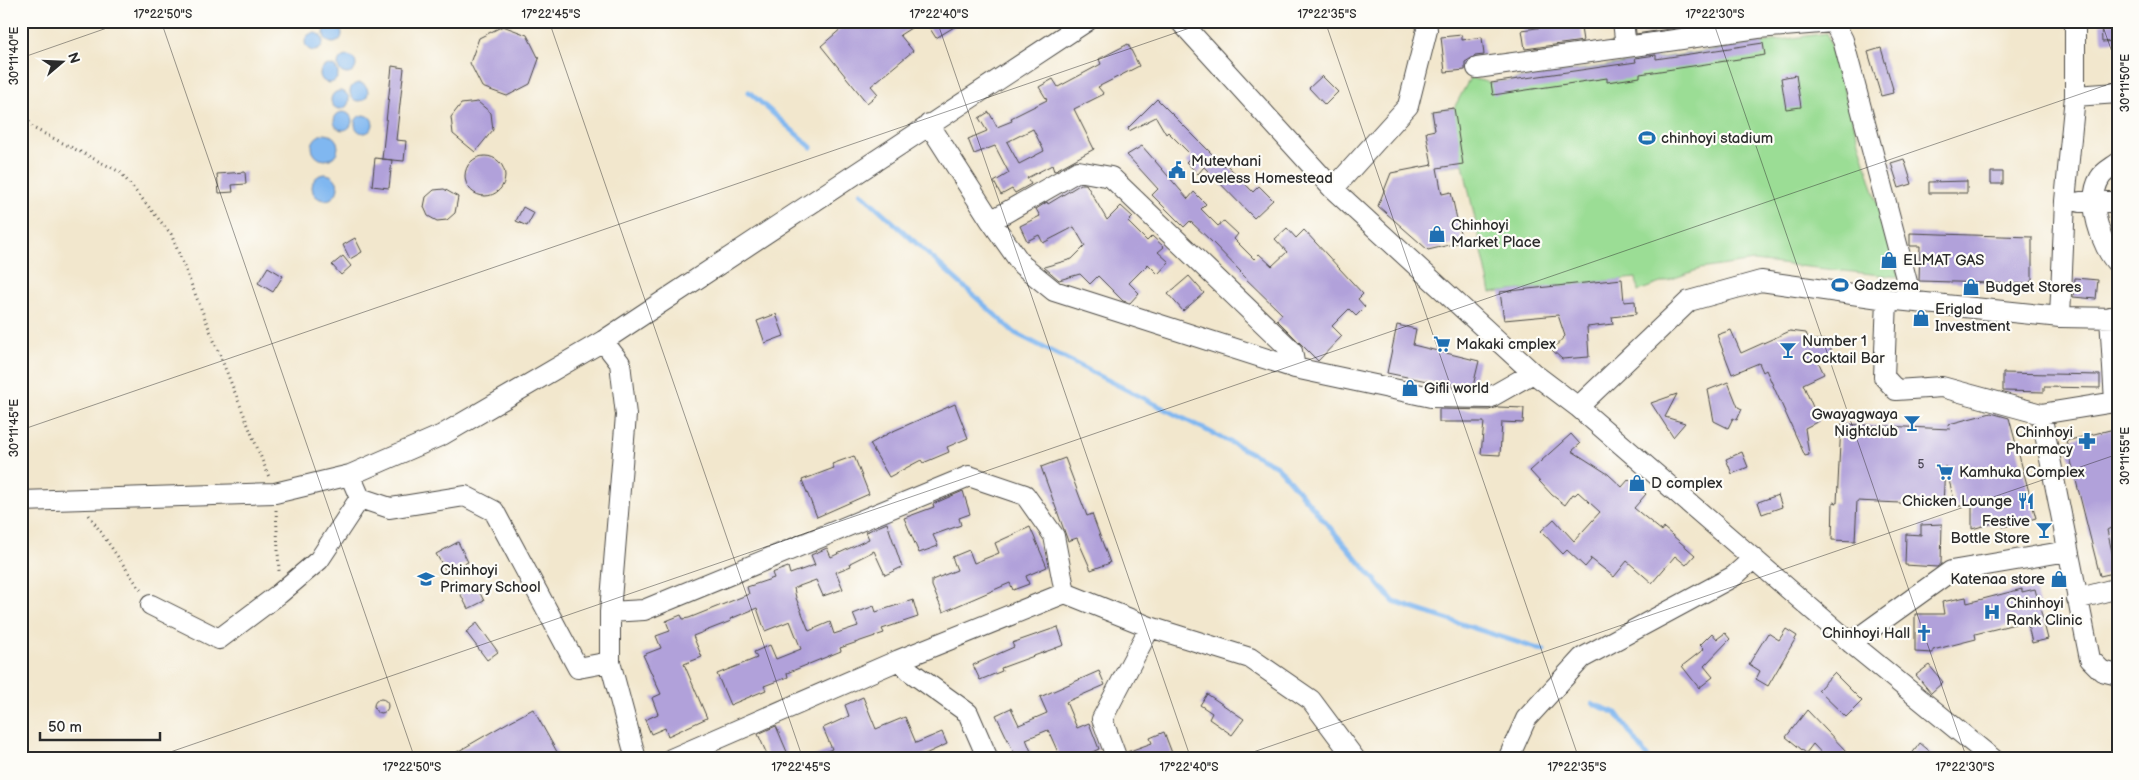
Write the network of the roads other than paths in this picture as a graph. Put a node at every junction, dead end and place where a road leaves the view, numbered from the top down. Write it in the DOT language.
graph roads {
  1 [pos="1087,21"];
  2 [pos="1180,21"];
  3 [pos="1426,21"];
  4 [pos="1623,21"];
  5 [pos="2075,21"];
  6 [pos="1833,22"];
  7 [pos="1757,25"];
  8 [pos="1626,47"];
  9 [pos="1478,68"];
  10 [pos="2118,94"];
  11 [pos="2075,96"];
  12 [pos="929,124"];
  13 [pos="2118,163"];
  14 [pos="2109,177"];
  15 [pos="1333,189"];
  16 [pos="2065,201"];
  17 [pos="2093,202"];
  18 [pos="2118,202"];
  19 [pos="991,221"];
  20 [pos="2109,229"];
  21 [pos="2115,259"];
  22 [pos="1887,300"];
  23 [pos="1912,301"];
  24 [pos="2060,317"];
  25 [pos="2114,318"];
  26 [pos="603,341"];
  27 [pos="1295,368"];
  28 [pos="1533,373"];
  29 [pos="1578,407"];
  30 [pos="2041,414"];
  31 [pos="350,475"];
  32 [pos="360,498"];
  33 [pos="21,501"];
  34 [pos="2068,551"];
  35 [pos="1754,558"];
  36 [pos="2118,588"];
  37 [pos="1065,593"];
  38 [pos="2077,598"];
  39 [pos="151,605"];
  40 [pos="610,612"];
  41 [pos="1150,627"];
  42 [pos="1851,643"];
  43 [pos="899,660"];
  44 [pos="610,662"];
  45 [pos="2118,675"];
  46 [pos="636,759"];
  47 [pos="671,759"];
  48 [pos="988,759"];
  49 [pos="1117,759"];
  50 [pos="1355,759"];
  51 [pos="1508,759"];
  52 [pos="1993,759"];
  1 -- 12 [label="street"];
  2 -- 15 [label="street"];
  3 -- 15 [label="street"];
  4 -- 8 [label="street"];
  5 -- 11 [label="street"];
  6 -- 7 [label="street"];
  6 -- 23 [label="street"];
  7 -- 8 [label="street"];
  8 -- 9 [label="street"];
  10 -- 11 [label="street"];
  11 -- 16 [label="street"];
  12 -- 19 [label="street"];
  12 -- 26 [label="street"];
  13 -- 14 [label="street"];
  14 -- 17 [label="street"];
  15 -- 28 [label="street"];
  16 -- 17 [label="street"];
  16 -- 24 [label="street"];
  17 -- 18 [label="street"];
  17 -- 20 [label="street"];
  19 -- 27 [label="street"];
  19 -- 27 [label="street"];
  20 -- 21 [label="street"];
  22 -- 23 [label="street"];
  22 -- 29 [label="street"];
  22 -- 30 [label="street"];
  23 -- 24 [label="street"];
  24 -- 25 [label="street"];
  25 -- 30 [label="street"];
  26 -- 31 [label="street"];
  26 -- 40 [label="street"];
  27 -- 28 [label="street"];
  28 -- 29 [label="street"];
  29 -- 35 [label="street"];
  30 -- 34 [label="street"];
  31 -- 32 [label="street"];
  31 -- 33 [label="street"];
  32 -- 39 [label="street"];
  32 -- 44 [label="street"];
  34 -- 38 [label="street"];
  34 -- 42 [label="street"];
  35 -- 42 [label="street"];
  35 -- 51 [label="street"];
  36 -- 38 [label="street"];
  37 -- 40 [label="street"];
  37 -- 41 [label="street"];
  37 -- 43 [label="street"];
  38 -- 45 [label="street"];
  40 -- 44 [label="street"];
  41 -- 49 [label="street"];
  41 -- 50 [label="street"];
  42 -- 52 [label="street"];
  43 -- 47 [label="street"];
  43 -- 48 [label="street"];
  44 -- 46 [label="street"];
}
